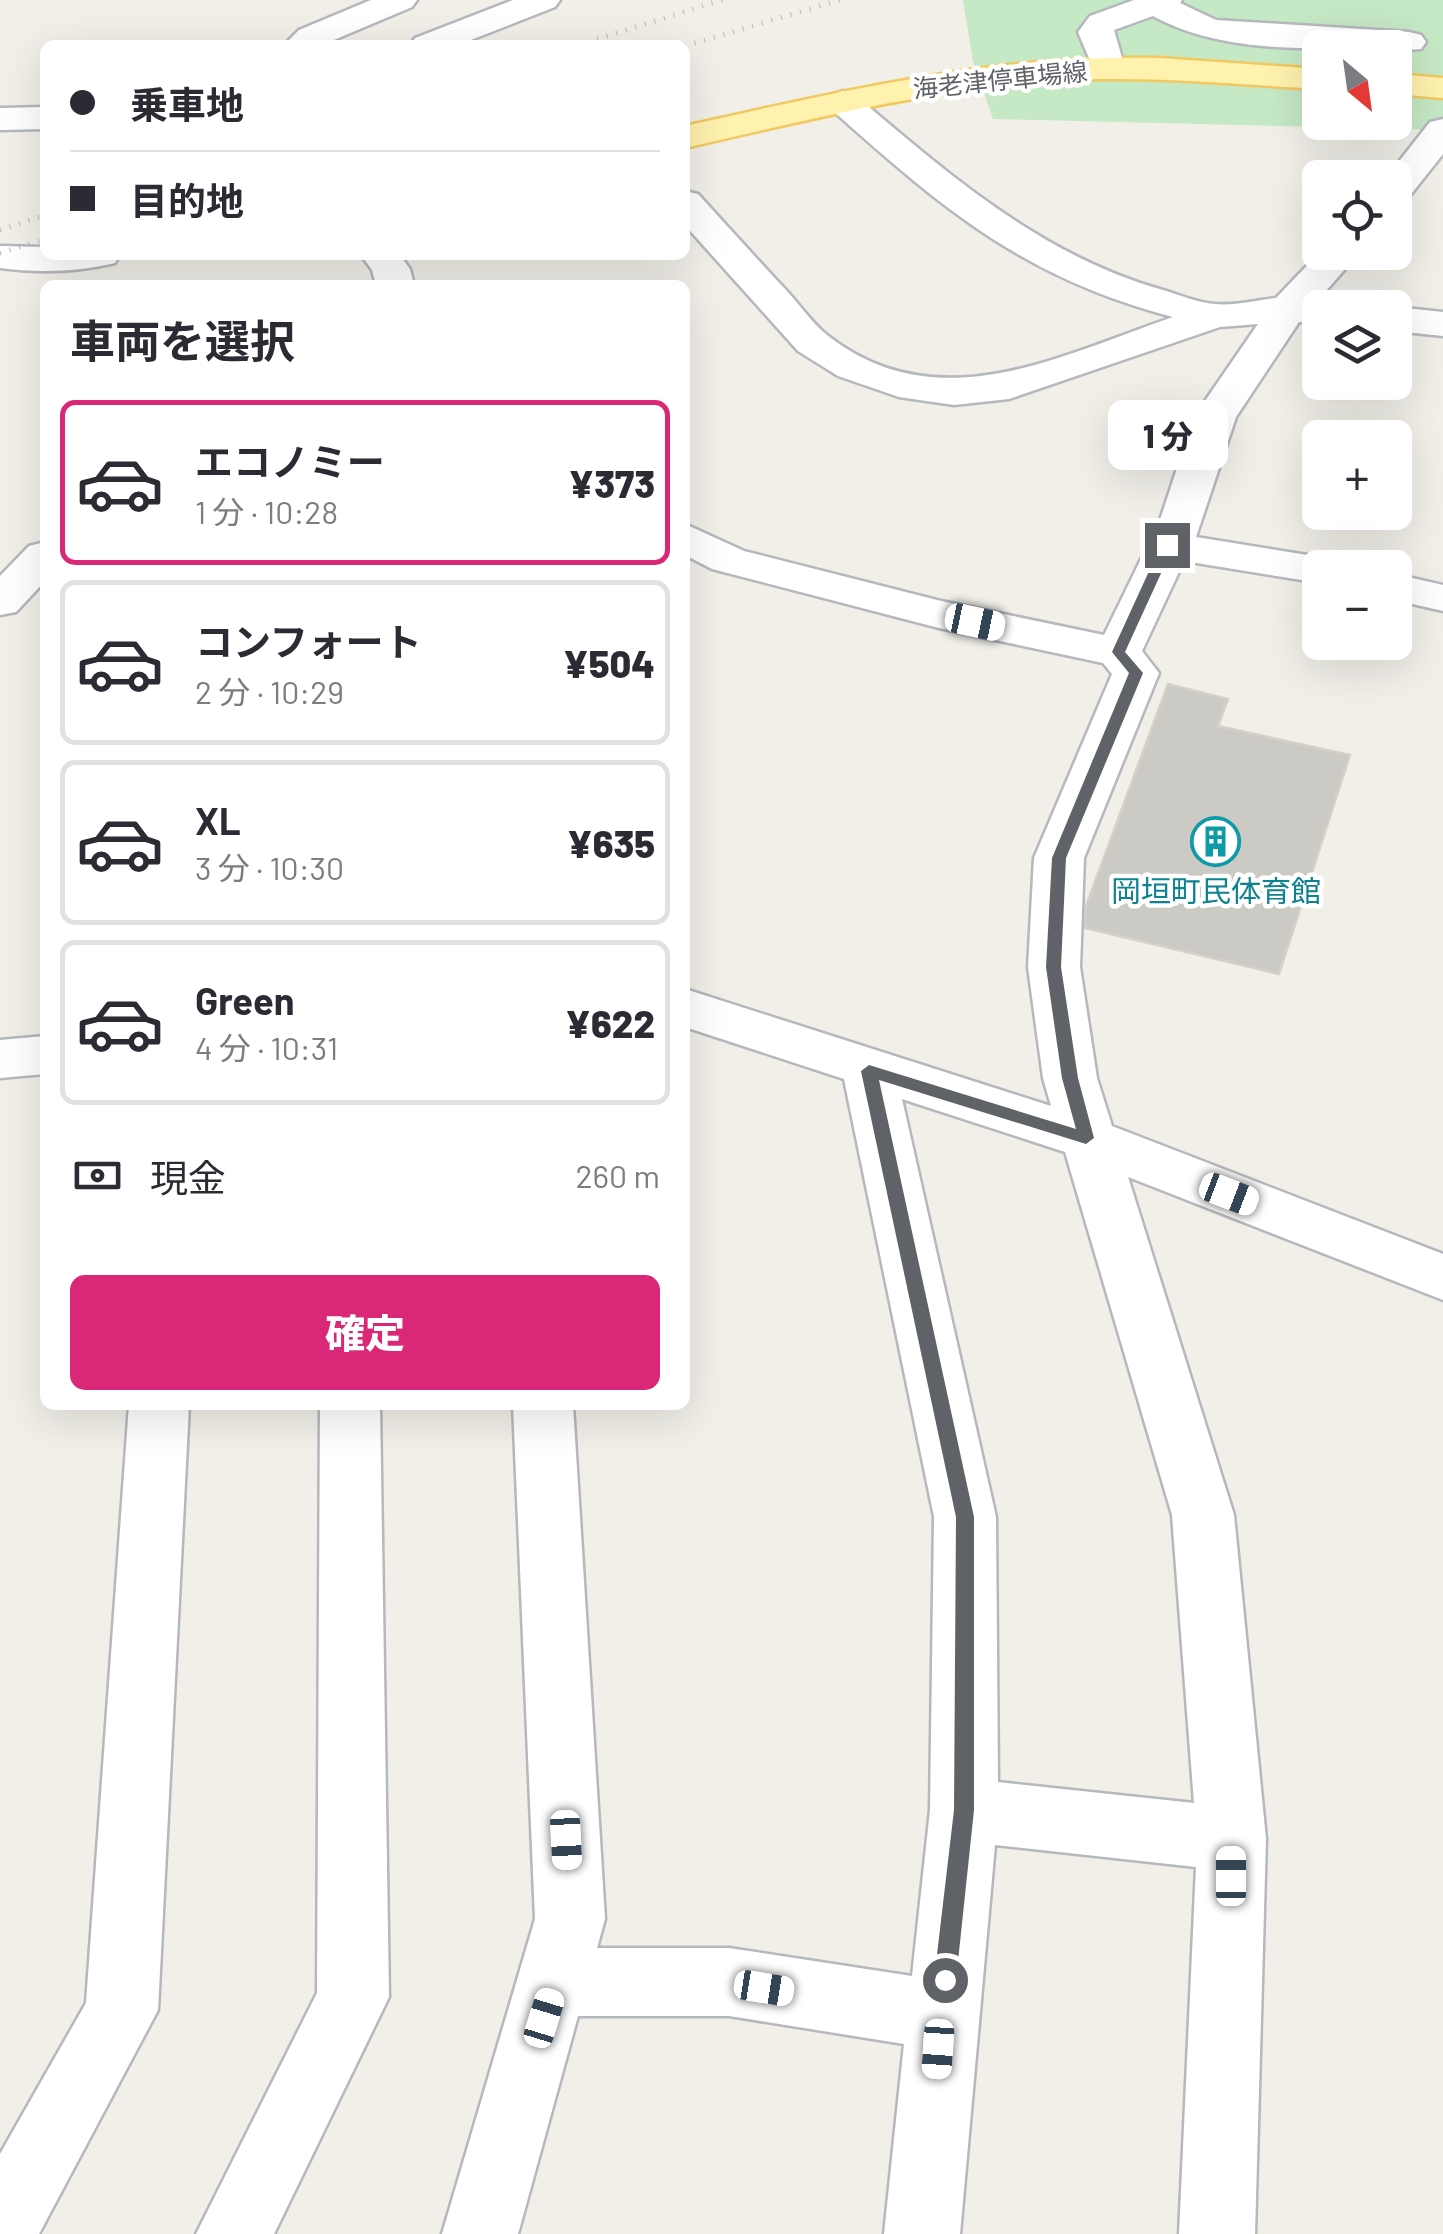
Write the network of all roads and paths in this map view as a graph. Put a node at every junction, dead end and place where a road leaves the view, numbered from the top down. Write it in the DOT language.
graph roads {
  1 [pos="403,0"];
  2 [pos="543,0"];
  3 [pos="1160,2"];
  4 [pos="307,40"];
  5 [pos="441,40"];
  6 [pos="1108,68"];
  7 [pos="1302,78"];
  8 [pos="1424,87"];
  9 [pos="843,102"];
  10 [pos="40,118"];
  11 [pos="0,119"];
  12 [pos="1443,130"];
  13 [pos="690,136"];
  14 [pos="1412,169"];
  15 [pos="690,208"];
  16 [pos="0,257"];
  17 [pos="40,259"];
  18 [pos="1302,311"];
  19 [pos="1302,313"];
  20 [pos="1215,316"];
  21 [pos="1412,321"];
  22 [pos="1443,324"];
  23 [pos="690,540"];
  24 [pos="1167,545"];
  25 [pos="40,560"];
  26 [pos="1302,567"];
  27 [pos="1412,591"];
  28 [pos="1443,598"];
  29 [pos="0,602"];
  30 [pos="1118,652"];
  31 [pos="690,1010"];
  32 [pos="40,1055"];
  33 [pos="0,1059"];
  34 [pos="869,1071"];
  35 [pos="1086,1138"];
  36 [pos="1443,1278"];
  37 [pos="159,1410"];
  38 [pos="350,1410"];
  39 [pos="543,1410"];
  40 [pos="964,1810"];
  41 [pos="1231,1839"];
  42 [pos="554,1982"];
  43 [pos="941,2015"];
  44 [pos="0,2228"];
  45 [pos="234,2234"];
  46 [pos="480,2234"];
  47 [pos="922,2234"];
  48 [pos="1217,2234"];
  1 -- 4 [label="street"];
  1 -- 5 [label="street"];
  2 -- 5 [label="street"];
  3 -- 6 [label="street"];
  3 -- 8 [label="street"];
  6 -- 7 [label="main road, 海老津停車場線"];
  6 -- 9 [label="main road, 海老津停車場線"];
  9 -- 13 [label="main road, 海老津停車場線"];
  9 -- 20 [label="street"];
  10 -- 11 [label="street"];
  12 -- 14 [label="street"];
  15 -- 20 [label="street"];
  16 -- 17 [label="street"];
  18 -- 20 [label="street"];
  19 -- 24 [label="street"];
  21 -- 22 [label="street"];
  23 -- 30 [label="street"];
  24 -- 26 [label="street"];
  24 -- 30 [label="street"];
  25 -- 29 [label="street"];
  27 -- 28 [label="street"];
  30 -- 35 [label="street"];
  31 -- 34 [label="street"];
  32 -- 33 [label="street"];
  34 -- 35 [label="street"];
  34 -- 40 [label="street"];
  35 -- 36 [label="street"];
  35 -- 41 [label="street"];
  37 -- 44 [label="street"];
  38 -- 45 [label="street"];
  39 -- 42 [label="street"];
  40 -- 41 [label="street"];
  40 -- 43 [label="street"];
  41 -- 48 [label="street"];
  42 -- 43 [label="street"];
  42 -- 46 [label="street"];
  43 -- 47 [label="street"];
}
